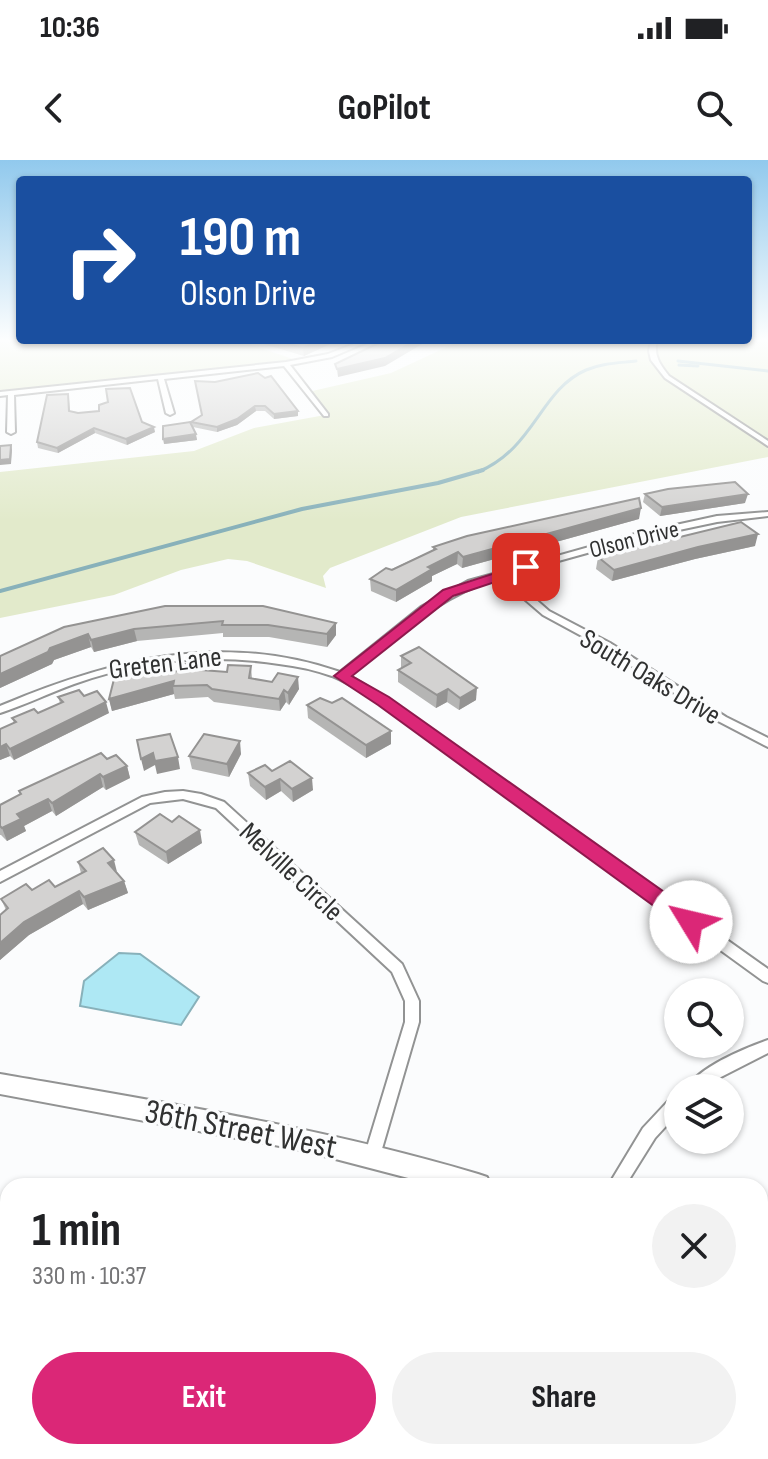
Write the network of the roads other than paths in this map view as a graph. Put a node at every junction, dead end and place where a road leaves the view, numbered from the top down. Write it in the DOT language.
graph roads {
  1 [pos="11,400"];
  2 [pos="167,400"];
  3 [pos="314,400"];
  4 [pos="701,400"];
  5 [pos="170,413"];
  6 [pos="326,415"];
  7 [pos="11,432"];
  8 [pos="768,444"];
  9 [pos="768,514"];
  10 [pos="501,574"];
  11 [pos="341,676"];
  12 [pos="0,710"];
  13 [pos="768,743"];
  14 [pos="0,877"];
  15 [pos="768,977"];
  16 [pos="768,1046"];
  17 [pos="713,1074"];
  18 [pos="0,1084"];
  19 [pos="664,1117"];
  20 [pos="373,1154"];
  21 [pos="452,1178"];
  22 [pos="621,1178"];
  1 -- 7 [label="street"];
  2 -- 5 [label="street"];
  3 -- 6 [label="street"];
  4 -- 8 [label="street"];
  9 -- 10 [label="street, Olson Drive"];
  10 -- 11 [label="street, Olson Drive"];
  10 -- 13 [label="street, South Oaks Drive"];
  11 -- 12 [label="street, Greten Lane"];
  11 -- 15 [label="street, Greten Lane"];
  14 -- 20 [label="street, Melville Circle"];
  16 -- 17 [label="street"];
  18 -- 20 [label="street, 36th Street West"];
  19 -- 22 [label="street"];
  20 -- 21 [label="street, 36th Street West"];
}
